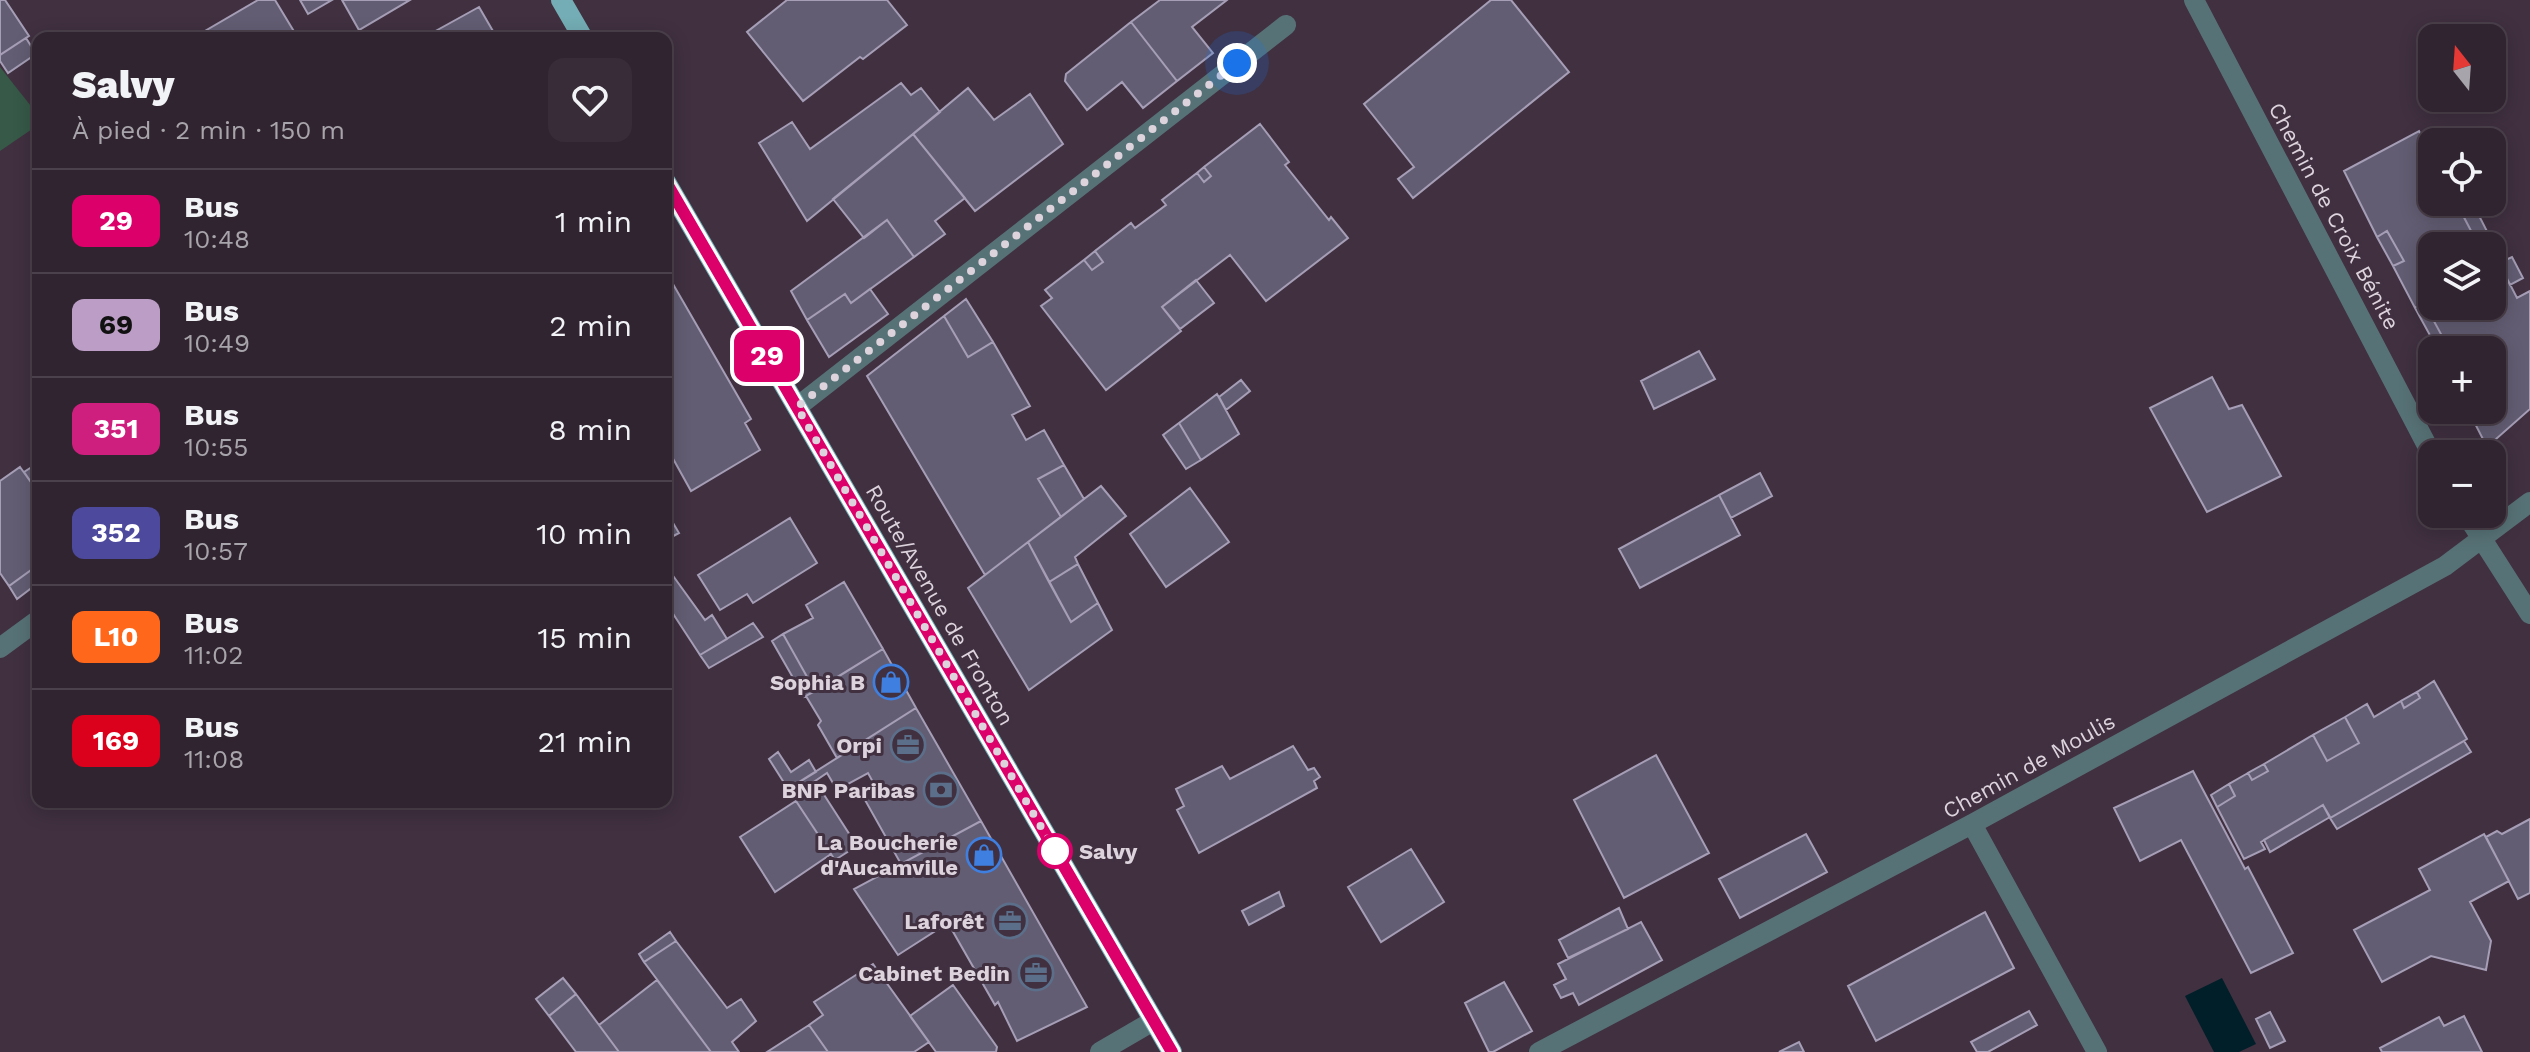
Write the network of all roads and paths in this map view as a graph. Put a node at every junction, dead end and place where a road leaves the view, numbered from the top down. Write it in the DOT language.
graph roads {
  1 [pos="561,0"];
  2 [pos="2194,0"];
  3 [pos="1286,25"];
  4 [pos="580,32"];
  5 [pos="672,192"];
  6 [pos="797,407"];
  7 [pos="2424,440"];
  8 [pos="2530,502"];
  9 [pos="2475,528"];
  10 [pos="2482,540"];
  11 [pos="2530,614"];
  12 [pos="32,624"];
  13 [pos="0,648"];
  14 [pos="1972,824"];
  15 [pos="1153,1021"];
  16 [pos="1100,1052"];
  17 [pos="1172,1052"];
  18 [pos="1539,1052"];
  19 [pos="2097,1052"];
  1 -- 4 [label="main road"];
  2 -- 7 [label="street, Chemin de Croix Bénite"];
  3 -- 6 [label="street"];
  5 -- 6 [label="main road, Route/Avenue de Fronton"];
  6 -- 15 [label="main road, Route/Avenue de Fronton"];
  8 -- 10 [label="street, Chemin de Moulis"];
  9 -- 10 [label="street"];
  10 -- 11 [label="street"];
  10 -- 14 [label="street, Chemin de Moulis"];
  12 -- 13 [label="street"];
  14 -- 18 [label="street, Chemin de Moulis"];
  14 -- 19 [label="street"];
  15 -- 16 [label="street"];
  15 -- 17 [label="main road, Route/Avenue de Fronton"];
}
